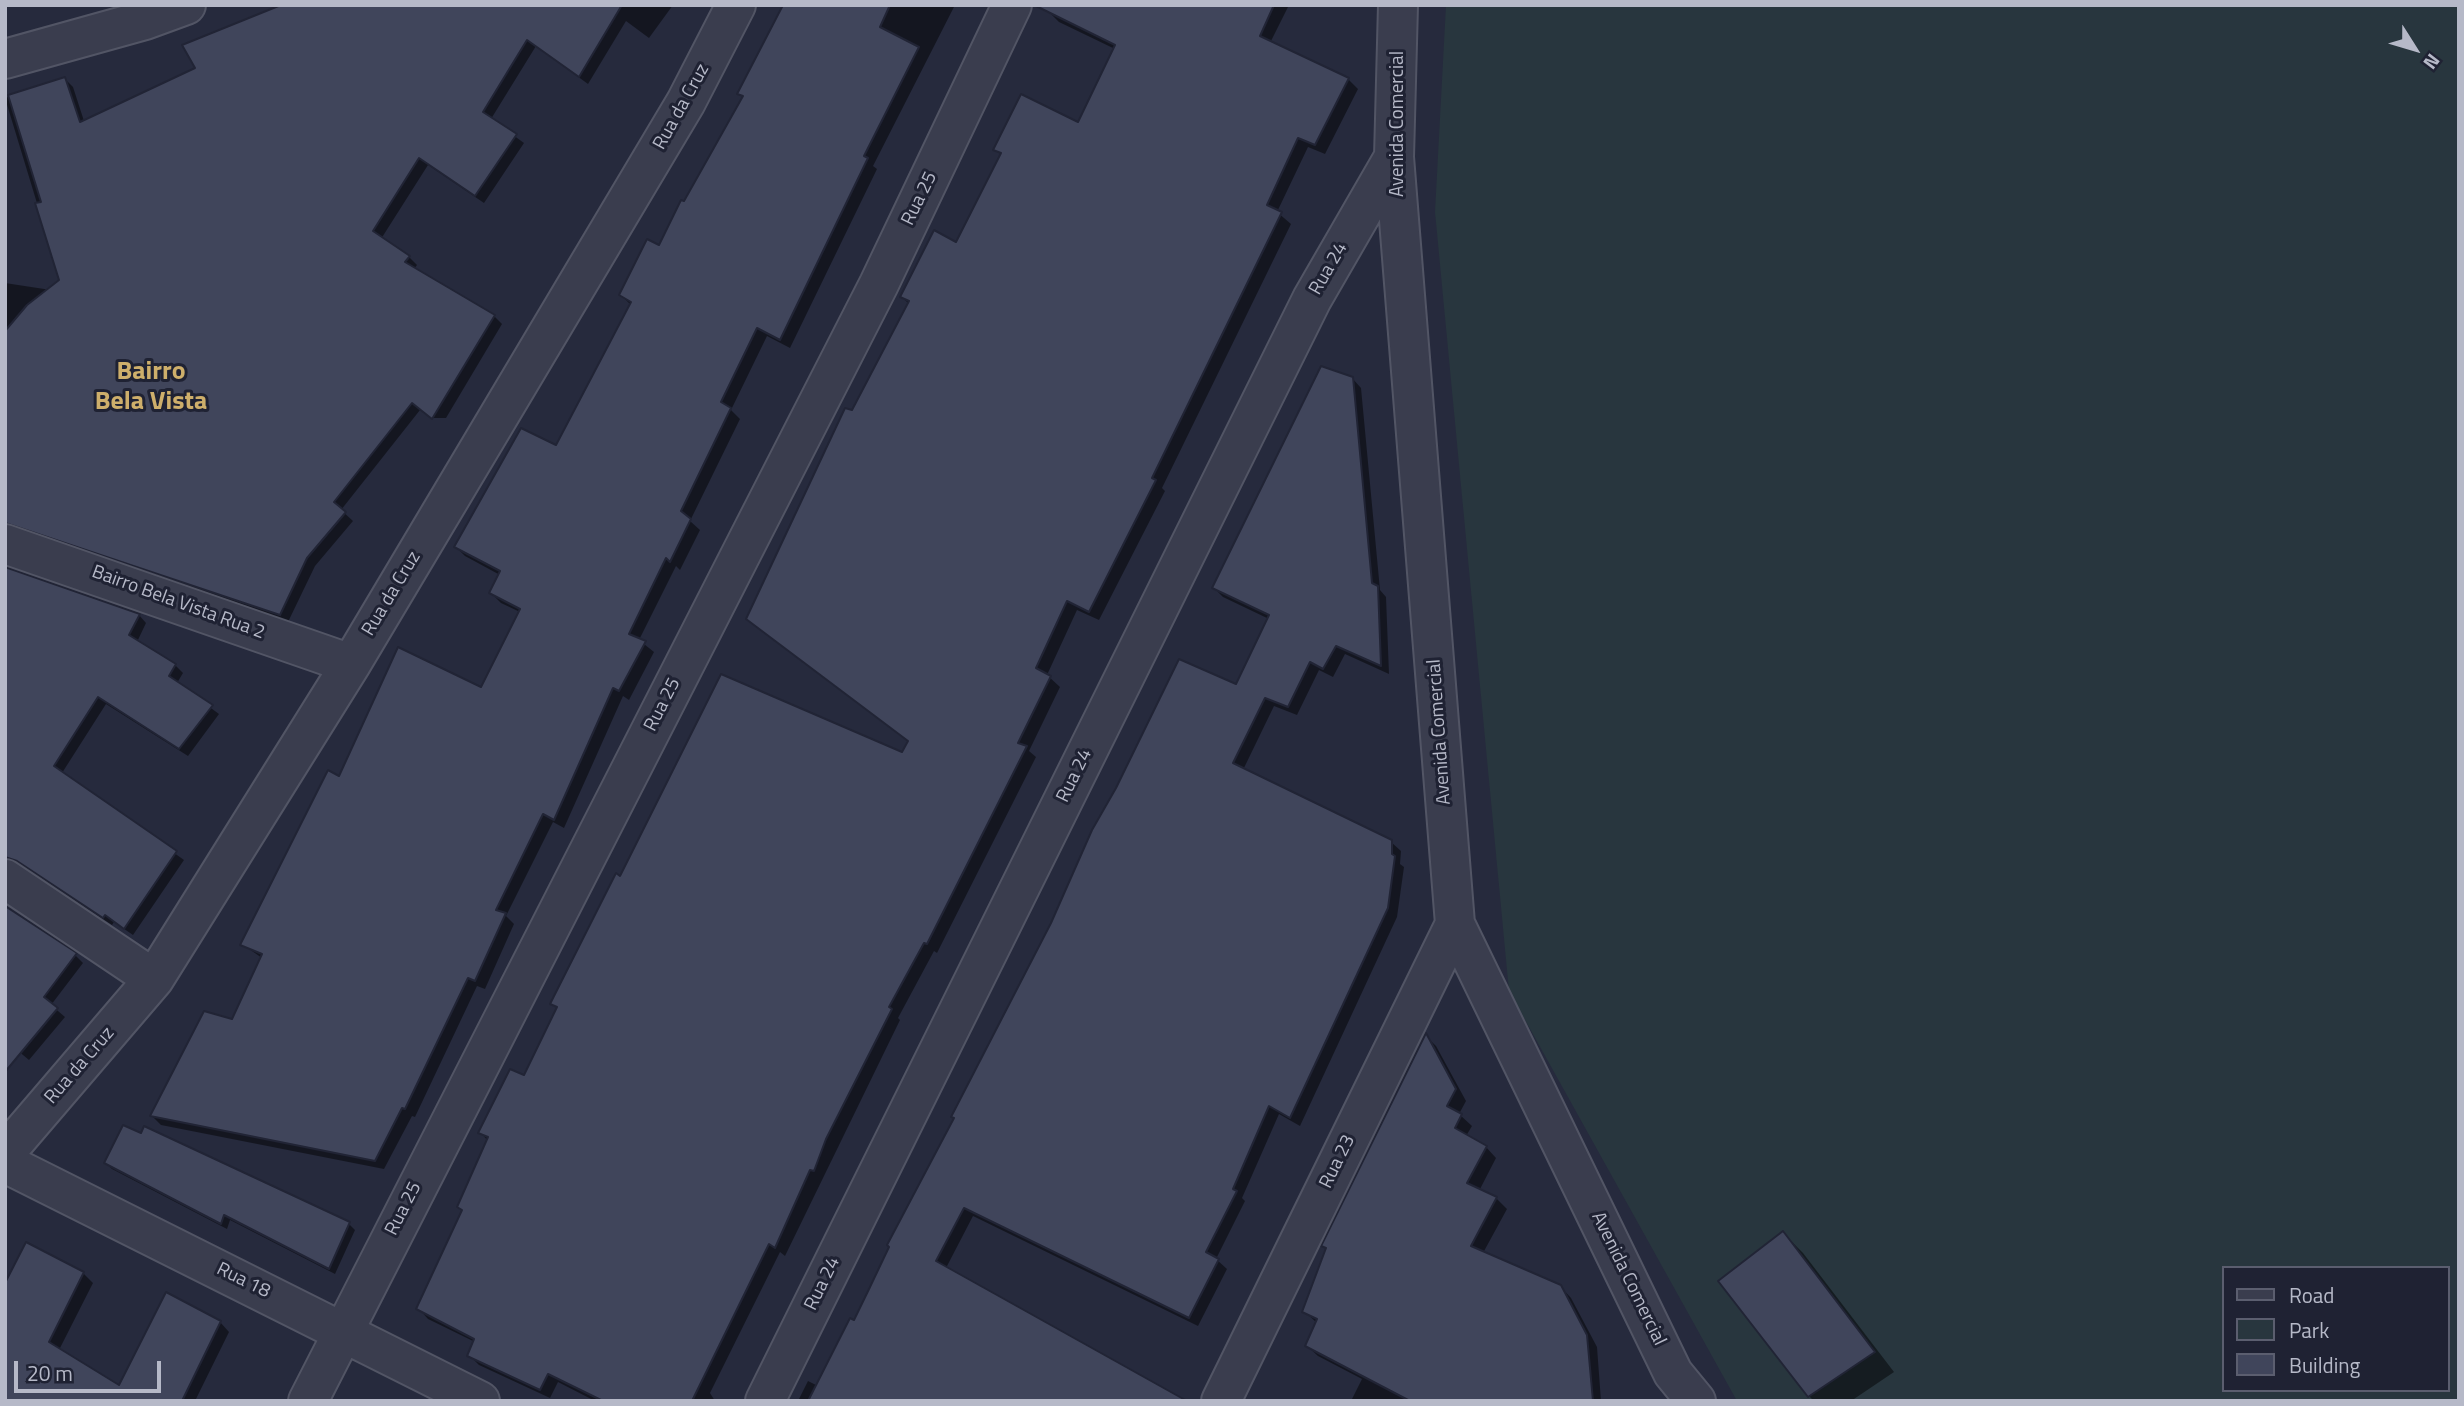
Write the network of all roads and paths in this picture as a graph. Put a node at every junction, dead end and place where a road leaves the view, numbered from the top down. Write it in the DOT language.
graph roads {
  1 [pos="186,5"];
  2 [pos="736,5"];
  3 [pos="1012,5"];
  4 [pos="1398,5"];
  5 [pos="5,59"];
  6 [pos="1395,157"];
  7 [pos="5,544"];
  8 [pos="351,664"];
  9 [pos="5,879"];
  10 [pos="1455,924"];
  11 [pos="154,979"];
  12 [pos="5,1153"];
  13 [pos="5,1163"];
  14 [pos="342,1330"];
  15 [pos="1676,1391"];
  16 [pos="308,1401"];
  17 [pos="480,1401"];
  18 [pos="765,1401"];
  19 [pos="1221,1401"];
  1 -- 5 [label="street"];
  2 -- 8 [label="street, Rua da Cruz"];
  3 -- 14 [label="street, Rua 25"];
  4 -- 6 [label="street, Avenida Comercial"];
  6 -- 10 [label="street, Avenida Comercial"];
  6 -- 18 [label="street, Rua 24"];
  7 -- 8 [label="street, Bairro Bela Vista Rua 2"];
  8 -- 11 [label="street, Rua da Cruz"];
  9 -- 11 [label="street"];
  10 -- 15 [label="street, Avenida Comercial"];
  10 -- 19 [label="street, Rua 23"];
  11 -- 12 [label="street, Rua da Cruz"];
  13 -- 14 [label="street, Rua 18"];
  14 -- 16 [label="street, Rua 25"];
  14 -- 17 [label="street, Rua 18"];
}
